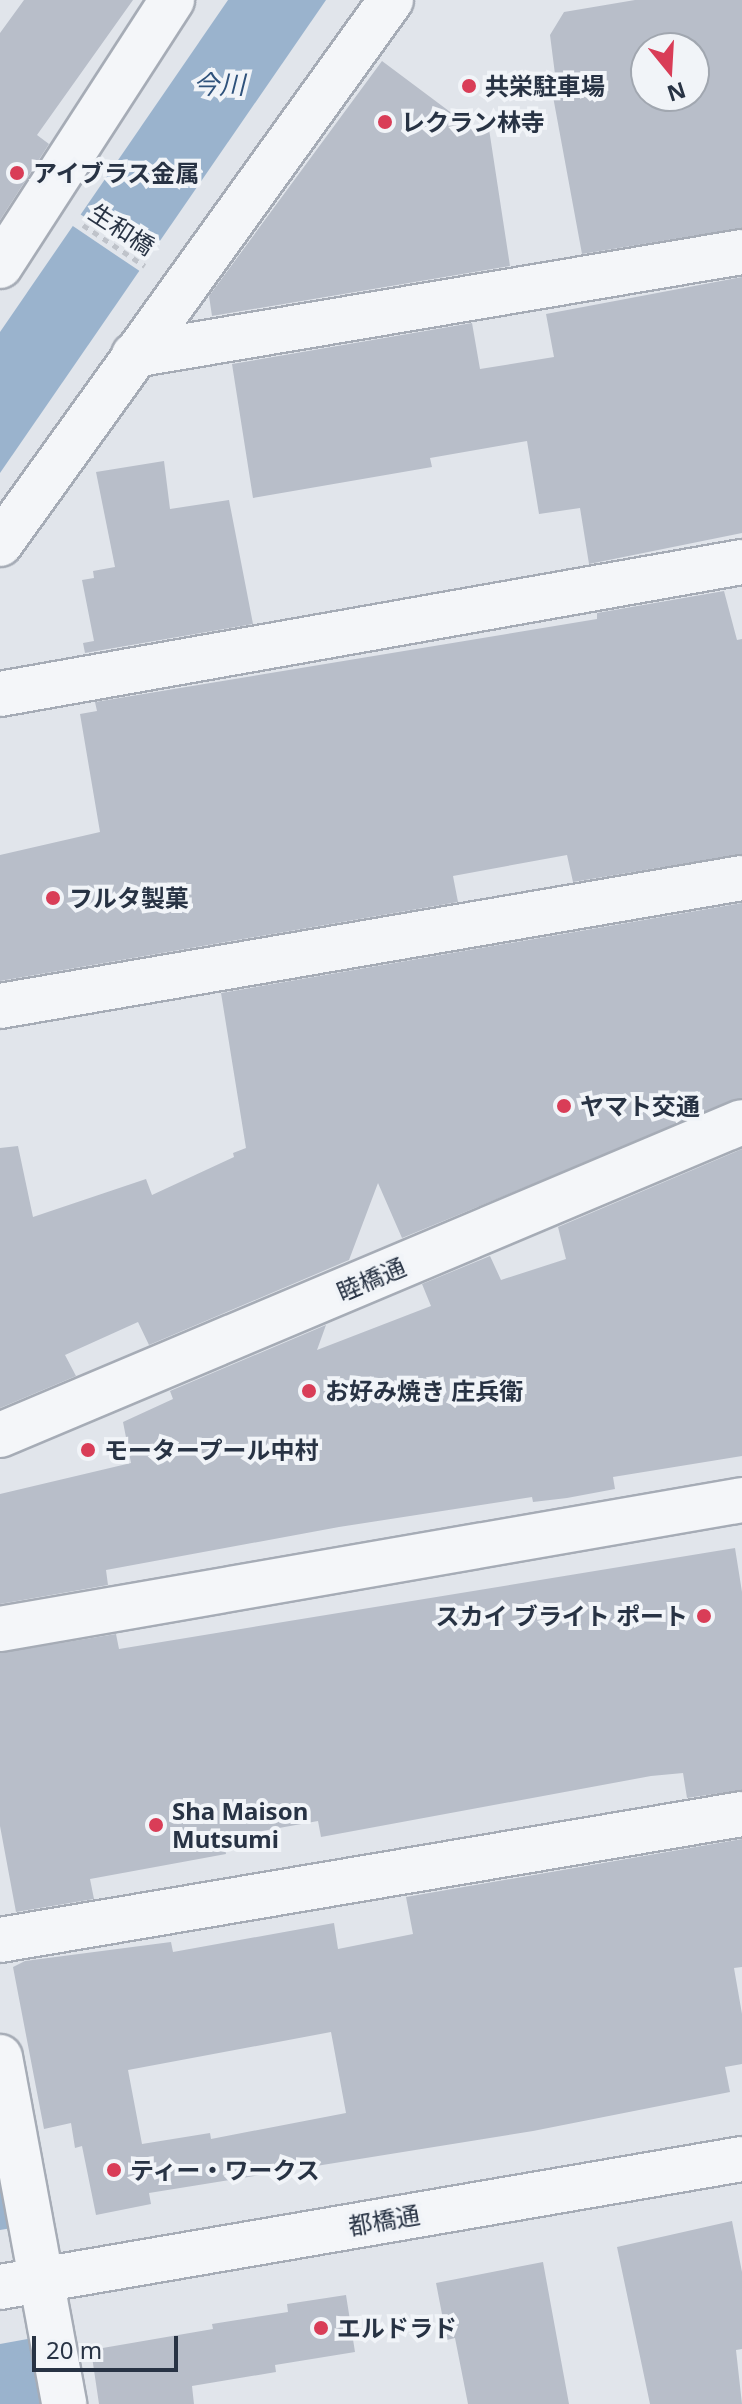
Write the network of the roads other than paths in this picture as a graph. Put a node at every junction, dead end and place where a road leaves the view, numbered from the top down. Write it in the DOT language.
graph roads {
  1 [pos="172,0"];
  2 [pos="391,0"];
  3 [pos="742,252"];
  4 [pos="3,255"];
  5 [pos="134,355"];
  6 [pos="0,544"];
  7 [pos="742,562"];
  8 [pos="0,694"];
  9 [pos="742,878"];
  10 [pos="0,1006"];
  11 [pos="742,1122"];
  12 [pos="0,1435"];
  13 [pos="742,1500"];
  14 [pos="0,1629"];
  15 [pos="742,1814"];
  16 [pos="0,1940"];
  17 [pos="0,2057"];
  18 [pos="742,2159"];
  19 [pos="22,2283"];
  20 [pos="64,2404"];
  1 -- 4 [label="street"];
  2 -- 5 [label="street"];
  3 -- 5 [label="street"];
  5 -- 6 [label="street"];
  7 -- 8 [label="street"];
  9 -- 10 [label="street"];
  11 -- 12 [label="street, 睦橋通"];
  13 -- 14 [label="street"];
  15 -- 16 [label="street"];
  17 -- 19 [label="street"];
  18 -- 19 [label="street, 都橋通"];
  19 -- 20 [label="street"];
}
